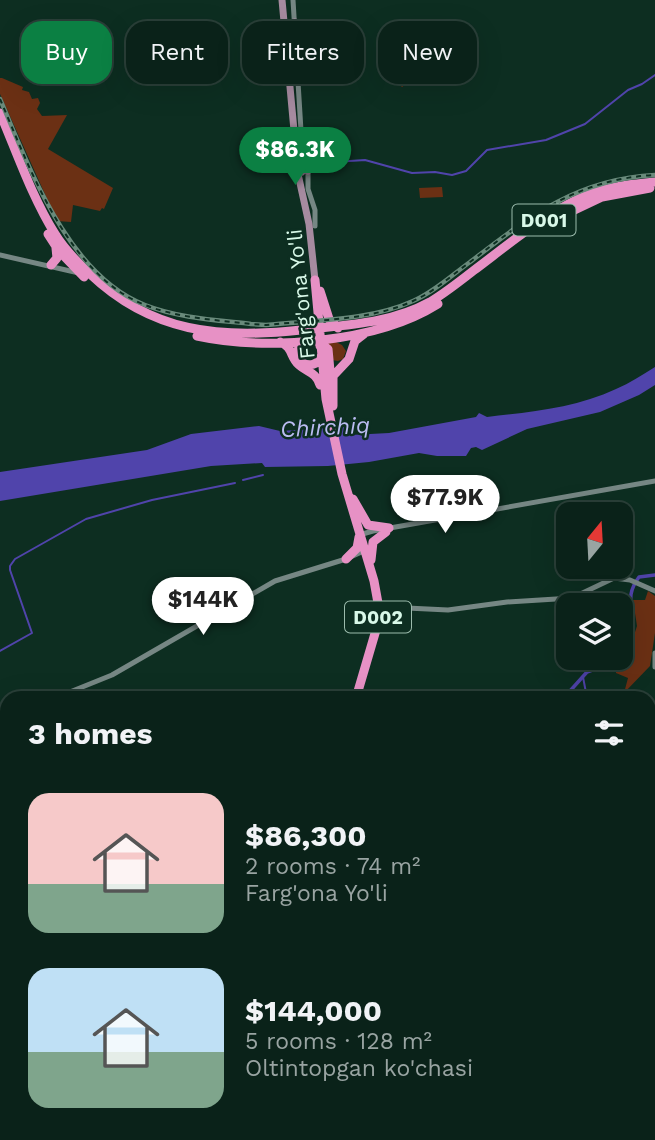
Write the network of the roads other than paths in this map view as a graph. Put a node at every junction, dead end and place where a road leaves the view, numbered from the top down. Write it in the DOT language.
graph roads {
  1 [pos="293,0"];
  2 [pos="282,2"];
  3 [pos="290,21"];
  4 [pos="292,21"];
  5 [pos="297,84"];
  6 [pos="0,113"];
  7 [pos="2,125"];
  8 [pos="305,172"];
  9 [pos="655,182"];
  10 [pos="642,186"];
  11 [pos="655,187"];
  12 [pos="569,208"];
  13 [pos="315,226"];
  14 [pos="56,246"];
  15 [pos="0,255"];
  16 [pos="75,264"];
  17 [pos="55,266"];
  18 [pos="81,274"];
  19 [pos="316,280"];
  20 [pos="428,303"];
  21 [pos="312,328"];
  22 [pos="198,330"];
  23 [pos="331,332"];
  24 [pos="369,332"];
  25 [pos="312,339"];
  26 [pos="275,342"];
  27 [pos="323,353"];
  28 [pos="326,385"];
  29 [pos="344,474"];
  30 [pos="655,482"];
  31 [pos="353,498"];
  32 [pos="387,530"];
  33 [pos="362,535"];
  34 [pos="366,550"];
  35 [pos="346,559"];
  36 [pos="370,563"];
  37 [pos="655,591"];
  38 [pos="379,611"];
  39 [pos="655,653"];
  40 [pos="655,667"];
  41 [pos="72,691"];
  42 [pos="359,691"];
  1 -- 4 [label="street"];
  2 -- 3 [label="main road, Farg'ona Yo'li"];
  2 -- 19 [label="main road, Farg'ona Yo'li"];
  5 -- 8 [label="main road, Farg'ona Yo'li"];
  6 -- 7 [label="highway, D001"];
  7 -- 14 [label="highway, D001"];
  7 -- 16 [label="highway, D001"];
  8 -- 13 [label="street"];
  8 -- 19 [label="main road, Farg'ona Yo'li"];
  9 -- 10 [label="highway, D001"];
  10 -- 11 [label="highway, D001"];
  10 -- 12 [label="highway, D001"];
  12 -- 20 [label="highway, D001"];
  12 -- 24 [label="highway, D001"];
  14 -- 16 [label="highway, D001"];
  14 -- 17 [label="highway"];
  15 -- 17 [label="street"];
  16 -- 17 [label="street"];
  16 -- 18 [label="highway, D001"];
  16 -- 22 [label="highway, D001"];
  17 -- 18 [label="street"];
  18 -- 26 [label="highway, D001"];
  19 -- 20 [label="highway"];
  19 -- 22 [label="highway"];
  19 -- 27 [label="highway, Farg'ona Yo'li / D002"];
  20 -- 23 [label="highway, D001"];
  21 -- 22 [label="highway, D001"];
  21 -- 23 [label="highway, D001"];
  21 -- 25 [label="highway"];
  23 -- 24 [label="highway, D001"];
  23 -- 25 [label="highway, D001"];
  23 -- 27 [label="highway"];
  24 -- 28 [label="highway"];
  25 -- 26 [label="highway, D001"];
  25 -- 27 [label="highway"];
  26 -- 28 [label="highway"];
  27 -- 28 [label="highway, Farg'ona Yo'li / D002"];
  28 -- 29 [label="highway, Farg'ona Yo'li / D002"];
  29 -- 31 [label="highway, D002"];
  29 -- 33 [label="highway, D002"];
  30 -- 32 [label="street"];
  31 -- 32 [label="highway"];
  31 -- 33 [label="highway, D002"];
  32 -- 33 [label="street"];
  32 -- 36 [label="highway"];
  33 -- 34 [label="highway, D002"];
  33 -- 35 [label="highway"];
  34 -- 35 [label="street"];
  34 -- 36 [label="highway, D002"];
  35 -- 36 [label="highway"];
  35 -- 41 [label="street"];
  36 -- 38 [label="highway, D002"];
  37 -- 38 [label="street"];
  38 -- 42 [label="highway, D002"];
  39 -- 40 [label="street"];
}
